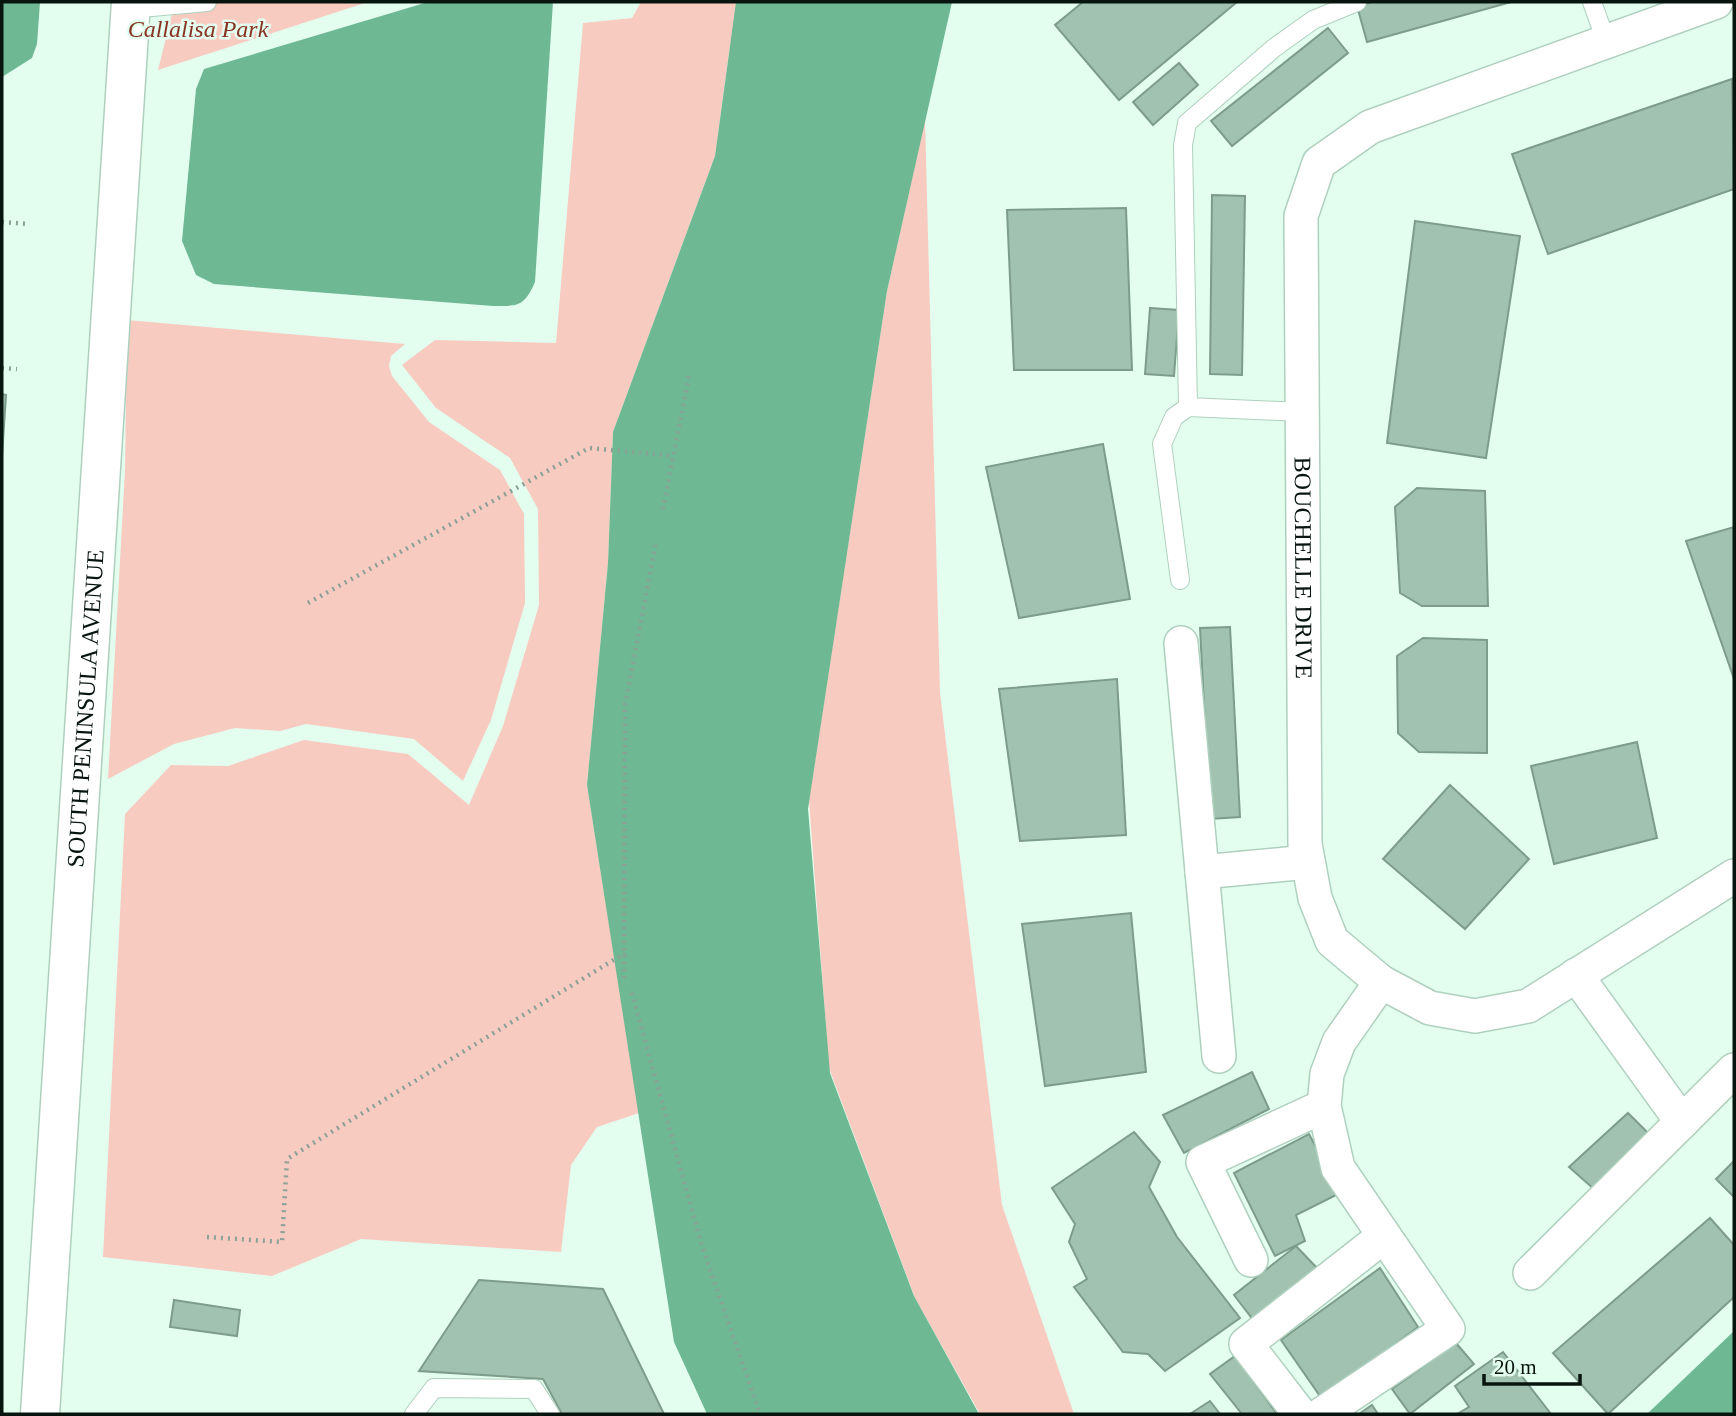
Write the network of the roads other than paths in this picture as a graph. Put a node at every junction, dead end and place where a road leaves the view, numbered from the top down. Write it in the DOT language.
graph roads {
  1 [pos="207,2"];
  2 [pos="1357,2"];
  3 [pos="1592,2"];
  4 [pos="1716,2"];
  5 [pos="131,6"];
  6 [pos="1606,41"];
  7 [pos="1188,407"];
  8 [pos="1303,412"];
  9 [pos="1180,580"];
  10 [pos="1181,643"];
  11 [pos="1308,862"];
  12 [pos="1202,872"];
  13 [pos="1734,876"];
  14 [pos="1576,975"];
  15 [pos="1381,982"];
  16 [pos="1219,1056"];
  17 [pos="1734,1070"];
  18 [pos="1324,1105"];
  19 [pos="1682,1122"];
  20 [pos="1384,1236"];
  21 [pos="1251,1260"];
  22 [pos="1530,1273"];
  23 [pos="40,1414"];
  24 [pos="414,1414"];
  25 [pos="550,1414"];
  26 [pos="1300,1414"];
  27 [pos="1322,1414"];
  1 -- 5 [label="lane"];
  2 -- 7 [label="lane"];
  3 -- 6 [label="lane"];
  4 -- 6 [label="street, BOUCHELLE DRIVE"];
  5 -- 23 [label="main road, SOUTH PENINSULA AVENUE"];
  6 -- 8 [label="street, BOUCHELLE DRIVE"];
  7 -- 8 [label="lane"];
  7 -- 9 [label="lane"];
  8 -- 11 [label="street, BOUCHELLE DRIVE"];
  10 -- 12 [label="street"];
  11 -- 12 [label="street"];
  11 -- 15 [label="street, BOUCHELLE DRIVE"];
  12 -- 16 [label="street"];
  13 -- 14 [label="street, BOUCHELLE DRIVE"];
  14 -- 15 [label="street, BOUCHELLE DRIVE"];
  14 -- 19 [label="street"];
  15 -- 18 [label="street"];
  17 -- 19 [label="street"];
  18 -- 20 [label="street"];
  18 -- 21 [label="street"];
  19 -- 22 [label="street"];
  20 -- 26 [label="street"];
  20 -- 27 [label="street"];
  24 -- 25 [label="lane"];
}
